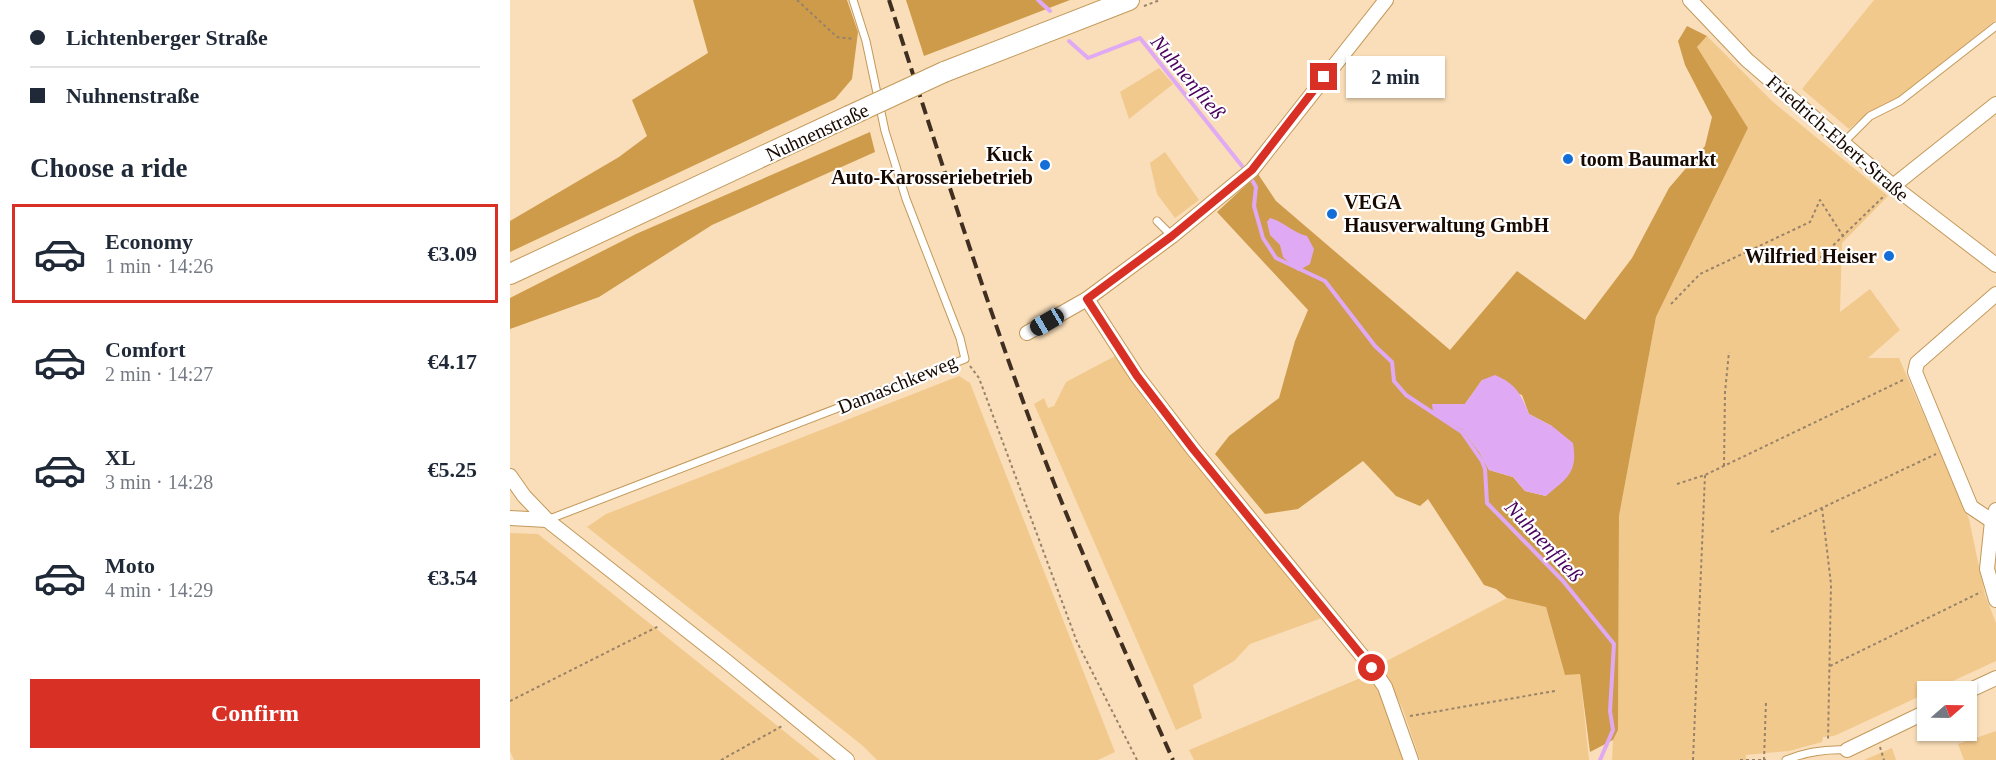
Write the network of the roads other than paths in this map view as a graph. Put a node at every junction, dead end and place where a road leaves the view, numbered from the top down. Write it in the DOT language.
graph roads {
  1 [pos="854,0"];
  2 [pos="1129,0"];
  3 [pos="1386,0"];
  4 [pos="1690,0"];
  5 [pos="1996,26"];
  6 [pos="1996,104"];
  7 [pos="1843,143"];
  8 [pos="1893,186"];
  9 [pos="1157,221"];
  10 [pos="1172,236"];
  11 [pos="1996,265"];
  12 [pos="510,274"];
  13 [pos="1996,294"];
  14 [pos="1087,299"];
  15 [pos="1027,333"];
  16 [pos="510,476"];
  17 [pos="1994,516"];
  18 [pos="510,518"];
  19 [pos="547,520"];
  20 [pos="1994,593"];
  21 [pos="1996,678"];
  22 [pos="1977,687"];
  23 [pos="1917,716"];
  24 [pos="1848,750"];
  25 [pos="847,760"];
  26 [pos="1411,760"];
  27 [pos="1785,760"];
  1 -- 19 [label="lane, Damaschkeweg"];
  2 -- 12 [label="main road, Nuhnenstraße, bridge"];
  3 -- 10 [label="street"];
  4 -- 7 [label="street, Friedrich-Ebert-Straße"];
  5 -- 7 [label="lane"];
  6 -- 8 [label="street"];
  7 -- 8 [label="street, Friedrich-Ebert-Straße"];
  8 -- 11 [label="street, Friedrich-Ebert-Straße"];
  9 -- 10 [label="lane"];
  10 -- 14 [label="street"];
  13 -- 17 [label="street"];
  14 -- 15 [label="street"];
  14 -- 26 [label="street"];
  16 -- 19 [label="street"];
  17 -- 20 [label="street"];
  18 -- 19 [label="street, Damaschkeweg"];
  19 -- 25 [label="street"];
  21 -- 22 [label="street"];
  23 -- 24 [label="street"];
  24 -- 27 [label="lane"];
}
